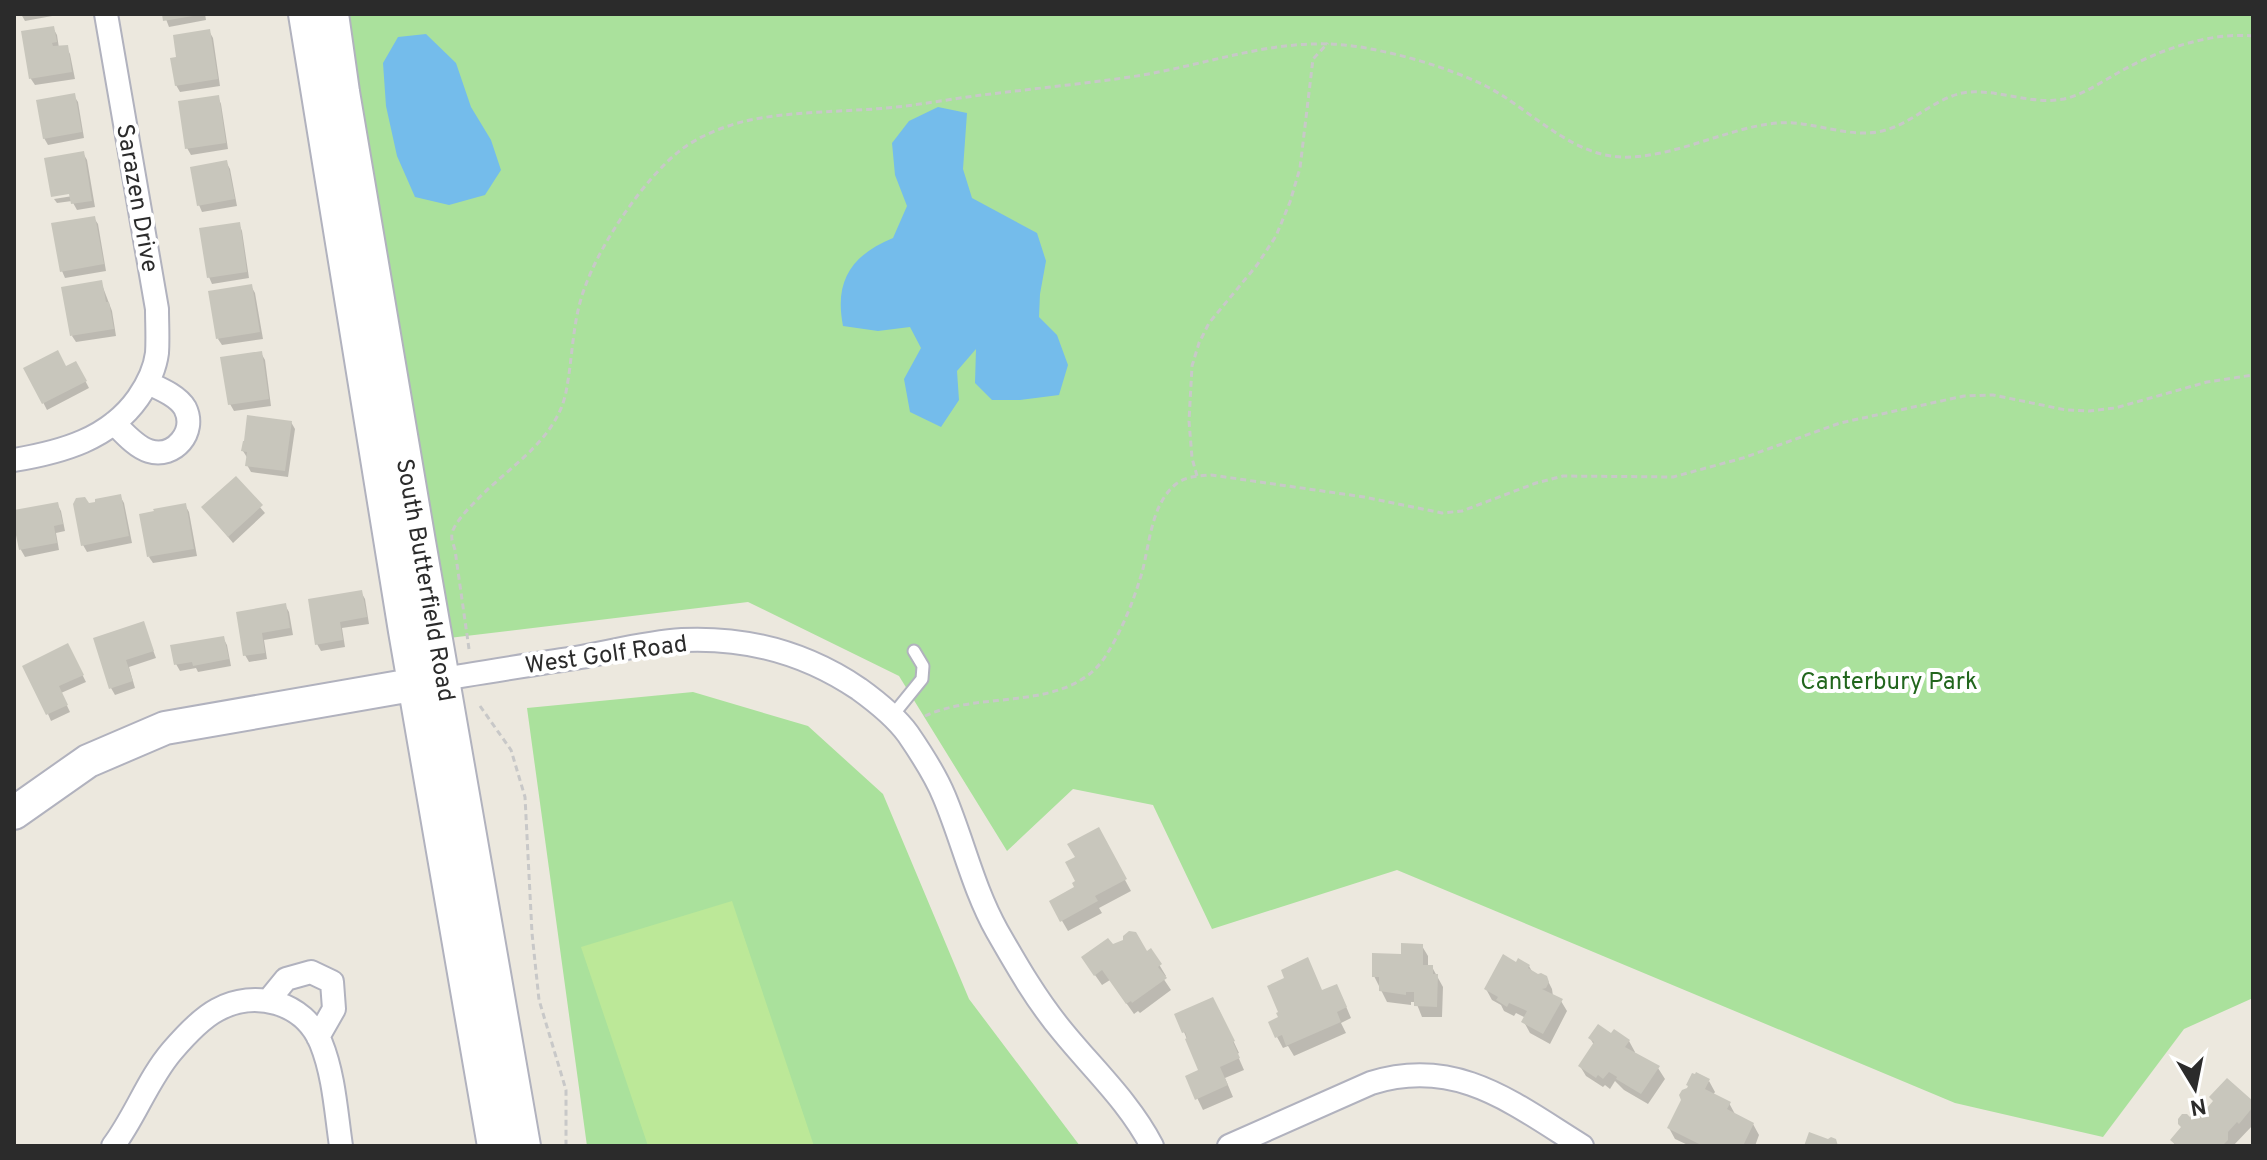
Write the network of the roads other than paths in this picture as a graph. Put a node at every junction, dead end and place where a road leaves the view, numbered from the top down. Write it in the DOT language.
graph roads {
  1 [pos="106,14"];
  2 [pos="305,14"];
  3 [pos="332,14"];
  4 [pos="148,383"];
  5 [pos="114,423"];
  6 [pos="14,460"];
  7 [pos="914,651"];
  8 [pos="429,682"];
  9 [pos="892,716"];
  10 [pos="14,813"];
  11 [pos="268,1001"];
  12 [pos="318,1037"];
  13 [pos="113,1146"];
  14 [pos="341,1146"];
  15 [pos="494,1146"];
  16 [pos="524,1146"];
  17 [pos="1152,1146"];
  18 [pos="1229,1146"];
  19 [pos="1582,1146"];
  1 -- 4 [label="street, Sarazen Drive"];
  2 -- 8 [label="main road, South Butterfield Road"];
  3 -- 8 [label="main road, South Butterfield Road"];
  4 -- 5 [label="street, Sarazen Drive"];
  4 -- 5 [label="street"];
  5 -- 6 [label="street, Sarazen Drive"];
  7 -- 9 [label="lane"];
  8 -- 9 [label="street, West Golf Road"];
  8 -- 10 [label="main road, West Golf Road"];
  8 -- 15 [label="main road, South Butterfield Road"];
  8 -- 16 [label="main road, South Butterfield Road"];
  9 -- 17 [label="street, West Golf Road"];
  11 -- 12 [label="street"];
  11 -- 12 [label="street"];
  11 -- 13 [label="street"];
  12 -- 14 [label="street"];
  18 -- 19 [label="street"];
}
